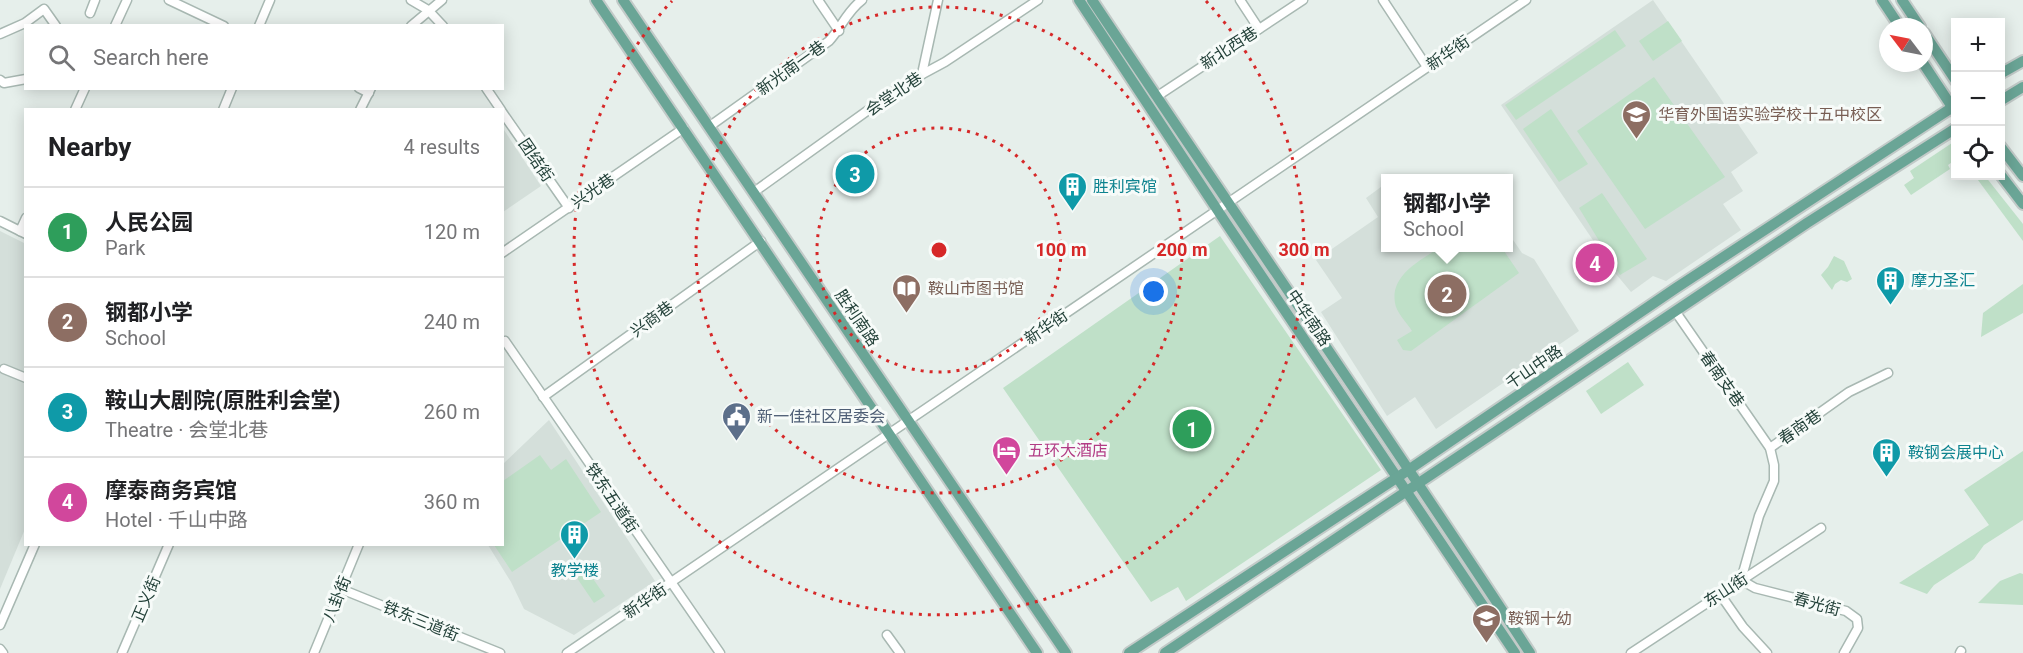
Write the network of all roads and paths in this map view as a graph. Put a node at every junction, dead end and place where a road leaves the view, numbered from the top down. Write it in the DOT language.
graph roads {
  1 [pos="95,0"];
  2 [pos="127,0"];
  3 [pos="170,0"];
  4 [pos="270,0"];
  5 [pos="411,0"];
  6 [pos="442,0"];
  7 [pos="596,0"];
  8 [pos="623,0"];
  9 [pos="818,0"];
  10 [pos="862,0"];
  11 [pos="938,0"];
  12 [pos="1038,0"];
  13 [pos="1079,0"];
  14 [pos="1092,0"];
  15 [pos="1240,0"];
  16 [pos="1303,0"];
  17 [pos="1383,0"];
  18 [pos="1526,0"];
  19 [pos="1882,0"];
  20 [pos="1902,0"];
  21 [pos="44,4"];
  22 [pos="428,10"];
  23 [pos="90,12"];
  24 [pos="1894,18"];
  25 [pos="1914,18"];
  26 [pos="55,24"];
  27 [pos="116,24"];
  28 [pos="220,24"];
  29 [pos="260,24"];
  30 [pos="413,24"];
  31 [pos="441,24"];
  32 [pos="1259,29"];
  33 [pos="839,31"];
  34 [pos="0,34"];
  35 [pos="1933,46"];
  36 [pos="2023,61"];
  37 [pos="1427,67"];
  38 [pos="1929,72"];
  39 [pos="2004,72"];
  40 [pos="922,74"];
  41 [pos="1951,74"];
  42 [pos="24,79"];
  43 [pos="0,80"];
  44 [pos="2023,87"];
  45 [pos="84,90"];
  46 [pos="231,90"];
  47 [pos="487,90"];
  48 [pos="370,91"];
  49 [pos="1156,97"];
  50 [pos="2005,98"];
  51 [pos="1951,104"];
  52 [pos="76,108"];
  53 [pos="224,108"];
  54 [pos="361,108"];
  55 [pos="500,108"];
  56 [pos="1951,110"];
  57 [pos="504,114"];
  58 [pos="710,126"];
  59 [pos="684,128"];
  60 [pos="1951,131"];
  61 [pos="2005,151"];
  62 [pos="2023,176"];
  63 [pos="2005,179"];
  64 [pos="754,192"];
  65 [pos="2023,204"];
  66 [pos="1223,207"];
  67 [pos="569,208"];
  68 [pos="0,221"];
  69 [pos="23,233"];
  70 [pos="761,241"];
  71 [pos="504,252"];
  72 [pos="1675,311"];
  73 [pos="504,342"];
  74 [pos="4,369"];
  75 [pos="1888,373"];
  76 [pos="24,377"];
  77 [pos="543,397"];
  78 [pos="908,420"];
  79 [pos="887,434"];
  80 [pos="1770,448"];
  81 [pos="1410,469"];
  82 [pos="1398,477"];
  83 [pos="1419,483"];
  84 [pos="1408,490"];
  85 [pos="1821,528"];
  86 [pos="34,546"];
  87 [pos="168,546"];
  88 [pos="358,546"];
  89 [pos="1741,580"];
  90 [pos="671,584"];
  91 [pos="341,589"];
  92 [pos="1720,594"];
  93 [pos="0,625"];
  94 [pos="887,635"];
  95 [pos="0,649"];
  96 [pos="1642,650"];
  97 [pos="3,653"];
  98 [pos="122,653"];
  99 [pos="314,653"];
  100 [pos="500,653"];
  101 [pos="567,653"];
  102 [pos="720,653"];
  103 [pos="900,653"];
  104 [pos="1037,653"];
  105 [pos="1066,653"];
  106 [pos="1129,653"];
  107 [pos="1165,653"];
  108 [pos="1515,653"];
  109 [pos="1530,653"];
  110 [pos="1631,653"];
  111 [pos="1767,653"];
  112 [pos="1844,653"];
  1 -- 23 [label="street"];
  2 -- 27 [label="street"];
  3 -- 28 [label="street"];
  4 -- 29 [label="street"];
  5 -- 22 [label="street"];
  6 -- 22 [label="street"];
  7 -- 59 [label="main road"];
  8 -- 58 [label="main road, 胜利南路"];
  9 -- 33 [label="street"];
  10 -- 33 [label="street, 新光南一巷"];
  11 -- 40 [label="street"];
  12 -- 40 [label="street, 会堂北巷"];
  13 -- 66 [label="main road, 中华南路"];
  14 -- 49 [label="main road"];
  15 -- 32 [label="street"];
  16 -- 32 [label="street, 新北西巷"];
  17 -- 37 [label="street"];
  18 -- 37 [label="street, 新华街"];
  19 -- 24 [label="main road"];
  20 -- 25 [label="main road"];
  21 -- 26 [label="street"];
  21 -- 34 [label="street"];
  22 -- 30 [label="street"];
  22 -- 31 [label="street"];
  32 -- 49 [label="street, 新北西巷"];
  33 -- 58 [label="street, 新光南一巷"];
  35 -- 41 [label="main road"];
  36 -- 39 [label="main road"];
  37 -- 66 [label="street, 新华街"];
  38 -- 51 [label="main road"];
  40 -- 64 [label="street, 会堂北巷"];
  42 -- 43 [label="street"];
  44 -- 50 [label="main road"];
  45 -- 52 [label="street"];
  46 -- 53 [label="street"];
  47 -- 55 [label="street, 团结街"];
  48 -- 54 [label="street"];
  49 -- 66 [label="main road"];
  56 -- 81 [label="main road, 千山中路"];
  57 -- 67 [label="street, 团结街"];
  58 -- 64 [label="main road, 胜利南路"];
  59 -- 67 [label="street, 兴光巷"];
  59 -- 70 [label="main road"];
  60 -- 72 [label="main road, 千山中路"];
  61 -- 62 [label="main road"];
  63 -- 65 [label="main road"];
  64 -- 78 [label="main road, 胜利南路"];
  66 -- 78 [label="street, 新华街"];
  66 -- 81 [label="main road"];
  66 -- 82 [label="main road, 中华南路"];
  67 -- 71 [label="street, 兴光巷"];
  68 -- 69 [label="street"];
  70 -- 77 [label="street, 兴商巷"];
  70 -- 79 [label="main road"];
  72 -- 80 [label="street, 春南支巷"];
  72 -- 83 [label="main road, 千山中路"];
  73 -- 77 [label="street, 铁东五道街"];
  74 -- 76 [label="street"];
  75 -- 80 [label="street, 春南巷"];
  77 -- 90 [label="street, 铁东五道街"];
  78 -- 79 [label="street, 新华街"];
  78 -- 105 [label="main road, 胜利南路"];
  79 -- 90 [label="street, 新华街"];
  79 -- 104 [label="main road"];
  80 -- 89 [label="street, 春南巷"];
  81 -- 82 [label="main road, 千山中路"];
  81 -- 83 [label="main road"];
  82 -- 84 [label="main road, 中华南路"];
  82 -- 106 [label="main road, 千山中路"];
  83 -- 84 [label="main road, 千山中路"];
  83 -- 109 [label="main road"];
  84 -- 107 [label="main road, 千山中路"];
  84 -- 108 [label="main road, 中华南路"];
  85 -- 89 [label="street, 东山街"];
  86 -- 93 [label="street"];
  87 -- 98 [label="street, 正义街"];
  88 -- 91 [label="street, 八卦街"];
  89 -- 92 [label="street, 东山街"];
  89 -- 112 [label="street, 春光街"];
  90 -- 101 [label="street, 新华街"];
  90 -- 102 [label="street, 铁东五道街"];
  91 -- 99 [label="street, 八卦街"];
  91 -- 100 [label="street, 铁东三道街"];
  92 -- 96 [label="street, 东山街"];
  92 -- 111 [label="street"];
  94 -- 103 [label="street"];
  95 -- 97 [label="street"];
  96 -- 110 [label="street, 东山街"];
}
